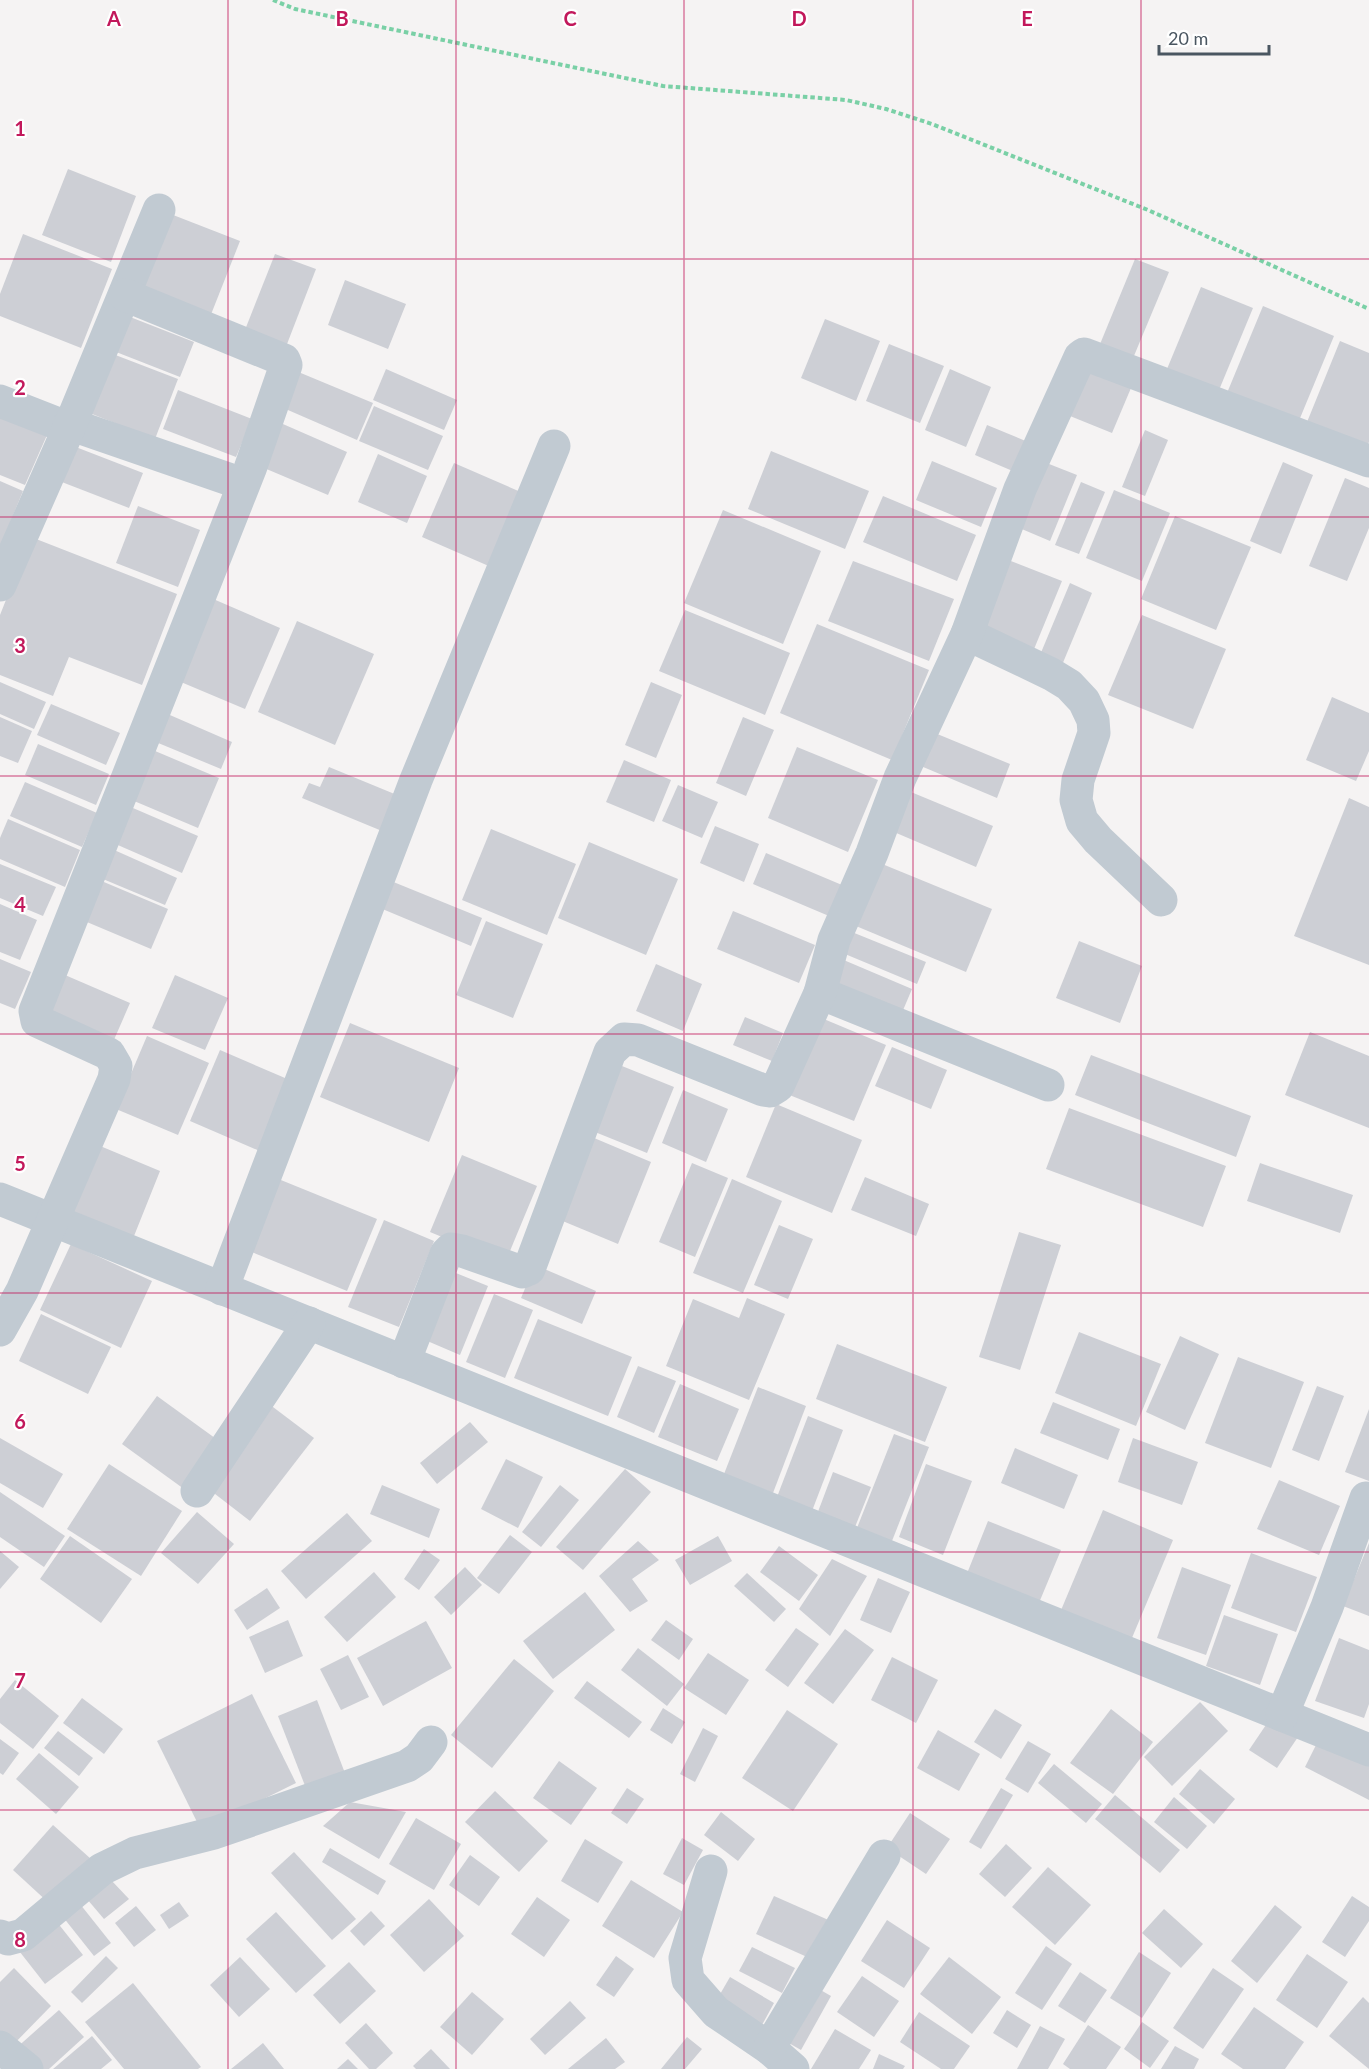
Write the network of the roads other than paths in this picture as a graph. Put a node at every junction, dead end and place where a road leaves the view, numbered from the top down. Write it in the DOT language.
graph roads {
  1 [pos="159,210"];
  2 [pos="125,294"];
  3 [pos="0,401"];
  4 [pos="69,426"];
  5 [pos="554,446"];
  6 [pos="1369,461"];
  7 [pos="243,484"];
  8 [pos="0,585"];
  9 [pos="967,634"];
  10 [pos="1161,900"];
  11 [pos="820,993"];
  12 [pos="1048,1085"];
  13 [pos="0,1199"];
  14 [pos="53,1220"];
  15 [pos="222,1288"];
  16 [pos="309,1323"];
  17 [pos="0,1330"];
  18 [pos="404,1362"];
  19 [pos="197,1491"];
  20 [pos="1366,1498"];
  21 [pos="1282,1715"];
  22 [pos="431,1742"];
  23 [pos="1369,1750"];
  24 [pos="884,1856"];
  25 [pos="711,1871"];
  26 [pos="0,1936"];
  27 [pos="0,2047"];
  28 [pos="769,2048"];
  29 [pos="27,2069"];
  30 [pos="794,2069"];
  1 -- 2 [label="street"];
  2 -- 4 [label="street"];
  2 -- 7 [label="street"];
  3 -- 4 [label="street"];
  4 -- 7 [label="street"];
  4 -- 8 [label="street"];
  5 -- 15 [label="street"];
  6 -- 9 [label="street"];
  7 -- 14 [label="street"];
  9 -- 10 [label="street"];
  9 -- 11 [label="street"];
  11 -- 12 [label="street"];
  11 -- 18 [label="street"];
  13 -- 14 [label="street"];
  14 -- 15 [label="street"];
  14 -- 17 [label="street"];
  15 -- 16 [label="street"];
  16 -- 18 [label="street"];
  16 -- 19 [label="street"];
  18 -- 21 [label="street"];
  20 -- 21 [label="street"];
  21 -- 23 [label="street"];
  22 -- 26 [label="street"];
  24 -- 28 [label="street"];
  25 -- 28 [label="street"];
  27 -- 29 [label="street"];
  28 -- 30 [label="street"];
}
